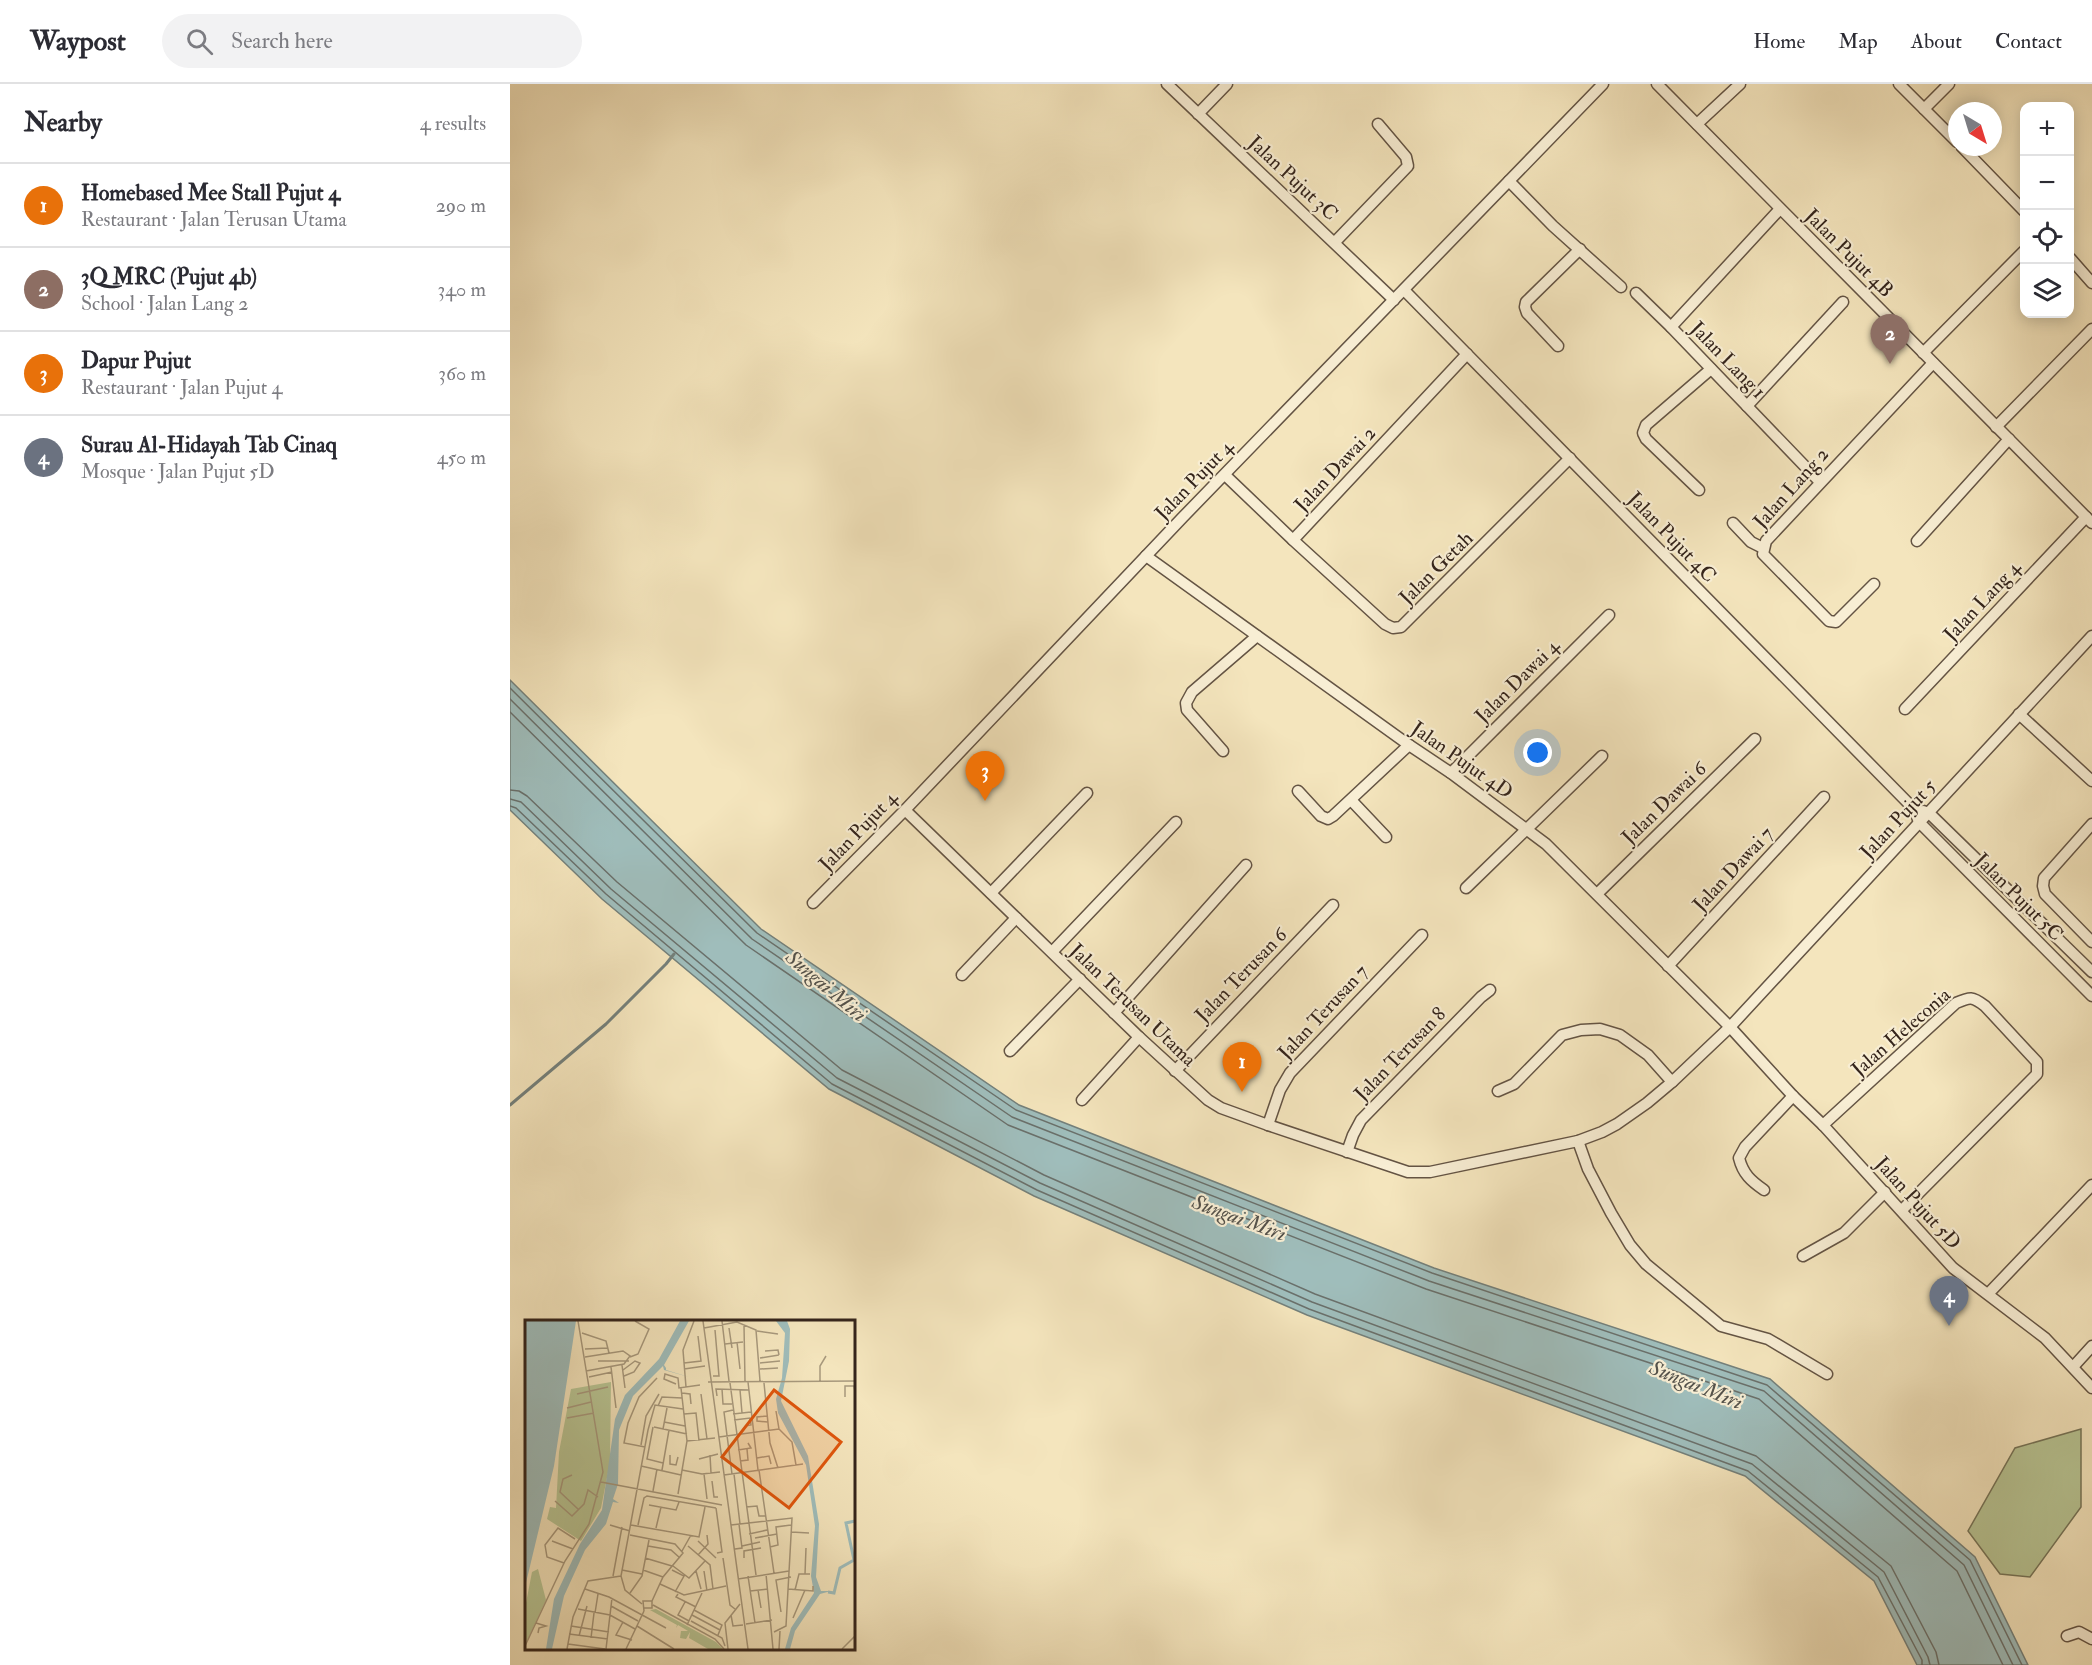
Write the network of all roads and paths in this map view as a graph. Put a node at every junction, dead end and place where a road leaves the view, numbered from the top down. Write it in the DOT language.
graph roads {
  1 [pos="1167,84"];
  2 [pos="1227,84"];
  3 [pos="1603,84"];
  4 [pos="1657,84"];
  5 [pos="1740,84"];
  6 [pos="1899,84"];
  7 [pos="1949,84"];
  8 [pos="1924,109"];
  9 [pos="1198,114"];
  10 [pos="1378,124"];
  11 [pos="1697,124"];
  12 [pos="1948,133"];
  13 [pos="1971,156"];
  14 [pos="1509,182"];
  15 [pos="1780,209"];
  16 [pos="2024,210"];
  17 [pos="1335,242"];
  18 [pos="1580,249"];
  19 [pos="2020,256"];
  20 [pos="2074,263"];
  21 [pos="2092,283"];
  22 [pos="1621,287"];
  23 [pos="1404,290"];
  24 [pos="1636,293"];
  25 [pos="1394,300"];
  26 [pos="1844,302"];
  27 [pos="1671,327"];
  28 [pos="2092,329"];
  29 [pos="1558,346"];
  30 [pos="1923,353"];
  31 [pos="1467,354"];
  32 [pos="1933,363"];
  33 [pos="1711,369"];
  34 [pos="1748,406"];
  35 [pos="1996,426"];
  36 [pos="2009,439"];
  37 [pos="1570,458"];
  38 [pos="1225,475"];
  39 [pos="1820,482"];
  40 [pos="1699,490"];
  41 [pos="2089,520"];
  42 [pos="1733,523"];
  43 [pos="1293,540"];
  44 [pos="1917,541"];
  45 [pos="1763,548"];
  46 [pos="1146,556"];
  47 [pos="1874,584"];
  48 [pos="1609,615"];
  49 [pos="1257,636"];
  50 [pos="2092,636"];
  51 [pos="1905,710"];
  52 [pos="2019,714"];
  53 [pos="1755,739"];
  54 [pos="1409,745"];
  55 [pos="1223,751"];
  56 [pos="1602,756"];
  57 [pos="1451,773"];
  58 [pos="2092,782"];
  59 [pos="1298,791"];
  60 [pos="1087,793"];
  61 [pos="1824,797"];
  62 [pos="1351,800"];
  63 [pos="1914,808"];
  64 [pos="905,810"];
  65 [pos="1929,813"];
  66 [pos="1176,822"];
  67 [pos="1920,822"];
  68 [pos="2092,824"];
  69 [pos="1528,828"];
  70 [pos="1386,837"];
  71 [pos="1246,865"];
  72 [pos="1466,888"];
  73 [pos="991,893"];
  74 [pos="1597,894"];
  75 [pos="813,903"];
  76 [pos="1333,905"];
  77 [pos="1016,918"];
  78 [pos="1422,935"];
  79 [pos="2092,942"];
  80 [pos="1052,952"];
  81 [pos="1668,966"];
  82 [pos="2092,972"];
  83 [pos="962,975"];
  84 [pos="1080,979"];
  85 [pos="1490,990"];
  86 [pos="2092,996"];
  87 [pos="1114,1013"];
  88 [pos="1730,1027"];
  89 [pos="1139,1037"];
  90 [pos="1010,1051"];
  91 [pos="1175,1071"];
  92 [pos="1672,1082"];
  93 [pos="1498,1091"];
  94 [pos="1793,1096"];
  95 [pos="1082,1100"];
  96 [pos="1268,1125"];
  97 [pos="1823,1125"];
  98 [pos="1578,1141"];
  99 [pos="1347,1152"];
  100 [pos="2092,1185"];
  101 [pos="1764,1190"];
  102 [pos="1885,1192"];
  103 [pos="1902,1210"];
  104 [pos="1803,1256"];
  105 [pos="1988,1294"];
  106 [pos="2092,1346"];
  107 [pos="2073,1367"];
  108 [pos="1827,1374"];
  109 [pos="2092,1388"];
  110 [pos="2067,1636"];
  111 [pos="2092,1640"];
  1 -- 9 [label="street, Jalan Pujut 3C"];
  2 -- 9 [label="street"];
  3 -- 14 [label="street, Jalan Pujut 4"];
  4 -- 11 [label="street, Jalan Pujut 4B"];
  5 -- 11 [label="street"];
  6 -- 8 [label="street"];
  7 -- 8 [label="street"];
  8 -- 12 [label="street"];
  9 -- 17 [label="street, Jalan Pujut 3C"];
  10 -- 17 [label="street"];
  11 -- 15 [label="street, Jalan Pujut 4B"];
  13 -- 16 [label="street"];
  14 -- 18 [label="street"];
  14 -- 23 [label="street, Jalan Pujut 4"];
  15 -- 27 [label="street, Jalan Lang 1"];
  15 -- 30 [label="street, Jalan Pujut 4B"];
  17 -- 25 [label="street, Jalan Pujut 3C"];
  18 -- 22 [label="street"];
  18 -- 29 [label="street"];
  19 -- 30 [label="street"];
  20 -- 21 [label="street"];
  23 -- 25 [label="street, Jalan Pujut 4"];
  23 -- 31 [label="street, Jalan Pujut 4C"];
  24 -- 27 [label="street"];
  25 -- 38 [label="street, Jalan Pujut 4"];
  26 -- 34 [label="street"];
  27 -- 33 [label="street, Jalan Lang 1"];
  28 -- 35 [label="street"];
  30 -- 32 [label="street, Jalan Pujut 4B"];
  31 -- 37 [label="street, Jalan Pujut 4C"];
  31 -- 43 [label="street, Jalan Dawai 2"];
  32 -- 35 [label="street, Jalan Pujut 4B"];
  32 -- 39 [label="street, Jalan Lang 2"];
  33 -- 34 [label="street, Jalan Lang 1"];
  33 -- 40 [label="street"];
  34 -- 39 [label="street, Jalan Lang 1"];
  35 -- 36 [label="street, Jalan Pujut 4B"];
  36 -- 41 [label="street, Jalan Pujut 4B"];
  36 -- 44 [label="street"];
  37 -- 43 [label="street, Jalan Getah"];
  37 -- 63 [label="street, Jalan Pujut 4C"];
  38 -- 43 [label="street, Jalan Dawai 2"];
  38 -- 46 [label="street, Jalan Pujut 4"];
  39 -- 45 [label="street, Jalan Lang 2"];
  41 -- 51 [label="street, Jalan Lang 4"];
  42 -- 45 [label="street"];
  45 -- 47 [label="street, Jalan Lang 2"];
  46 -- 49 [label="street, Jalan Pujut 4D"];
  46 -- 64 [label="street, Jalan Pujut 4"];
  48 -- 57 [label="street, Jalan Dawai 4"];
  49 -- 54 [label="street, Jalan Pujut 4D"];
  49 -- 55 [label="street"];
  50 -- 52 [label="street, Jalan Pujut 5"];
  52 -- 58 [label="street"];
  52 -- 65 [label="street, Jalan Pujut 5"];
  53 -- 74 [label="street, Jalan Dawai 6"];
  54 -- 57 [label="street, Jalan Pujut 4D"];
  54 -- 62 [label="street"];
  56 -- 69 [label="street"];
  57 -- 69 [label="street, Jalan Pujut 4D"];
  59 -- 62 [label="street"];
  60 -- 73 [label="street"];
  61 -- 81 [label="street, Jalan Dawai 7"];
  62 -- 70 [label="street"];
  63 -- 65 [label="street"];
  63 -- 67 [label="street"];
  64 -- 73 [label="street, Jalan Terusan Utama"];
  64 -- 75 [label="street, Jalan Pujut 4"];
  65 -- 67 [label="street, Jalan Pujut 5"];
  65 -- 82 [label="street, Jalan Pujut 5C"];
  66 -- 80 [label="street"];
  67 -- 86 [label="street, Jalan Pujut 5C"];
  67 -- 88 [label="street, Jalan Pujut 5"];
  68 -- 79 [label="street"];
  69 -- 72 [label="street"];
  69 -- 74 [label="street, Jalan Pujut 4D"];
  71 -- 87 [label="street"];
  73 -- 77 [label="street, Jalan Terusan Utama"];
  74 -- 81 [label="street, Jalan Pujut 4D"];
  76 -- 91 [label="street, Jalan Terusan 6"];
  77 -- 80 [label="street, Jalan Terusan Utama"];
  77 -- 83 [label="street"];
  78 -- 96 [label="street, Jalan Terusan 7"];
  80 -- 84 [label="street, Jalan Terusan Utama"];
  81 -- 88 [label="street, Jalan Pujut 4D"];
  84 -- 87 [label="street, Jalan Terusan Utama"];
  84 -- 90 [label="street"];
  85 -- 99 [label="street, Jalan Terusan 8"];
  87 -- 89 [label="street, Jalan Terusan Utama"];
  88 -- 92 [label="street, Jalan Terusan Utama"];
  88 -- 94 [label="street, Jalan Pujut 5D"];
  89 -- 91 [label="street, Jalan Terusan Utama"];
  89 -- 95 [label="street"];
  91 -- 96 [label="street, Jalan Terusan Utama"];
  92 -- 93 [label="street"];
  92 -- 98 [label="street, Jalan Terusan Utama"];
  94 -- 97 [label="street, Jalan Pujut 5D"];
  94 -- 101 [label="street"];
  96 -- 99 [label="street, Jalan Terusan Utama"];
  97 -- 102 [label="street, Jalan Pujut 5D"];
  97 -- 103 [label="street, Jalan Heleconia"];
  98 -- 99 [label="street, Jalan Terusan Utama"];
  98 -- 108 [label="street"];
  100 -- 105 [label="street"];
  102 -- 103 [label="street, Jalan Pujut 5D"];
  102 -- 104 [label="street"];
  103 -- 105 [label="street, Jalan Pujut 5D"];
  105 -- 107 [label="street, Jalan Pujut 5D"];
  106 -- 107 [label="street"];
  107 -- 109 [label="street, Jalan Pujut 5D"];
  110 -- 111 [label="street"];
}
